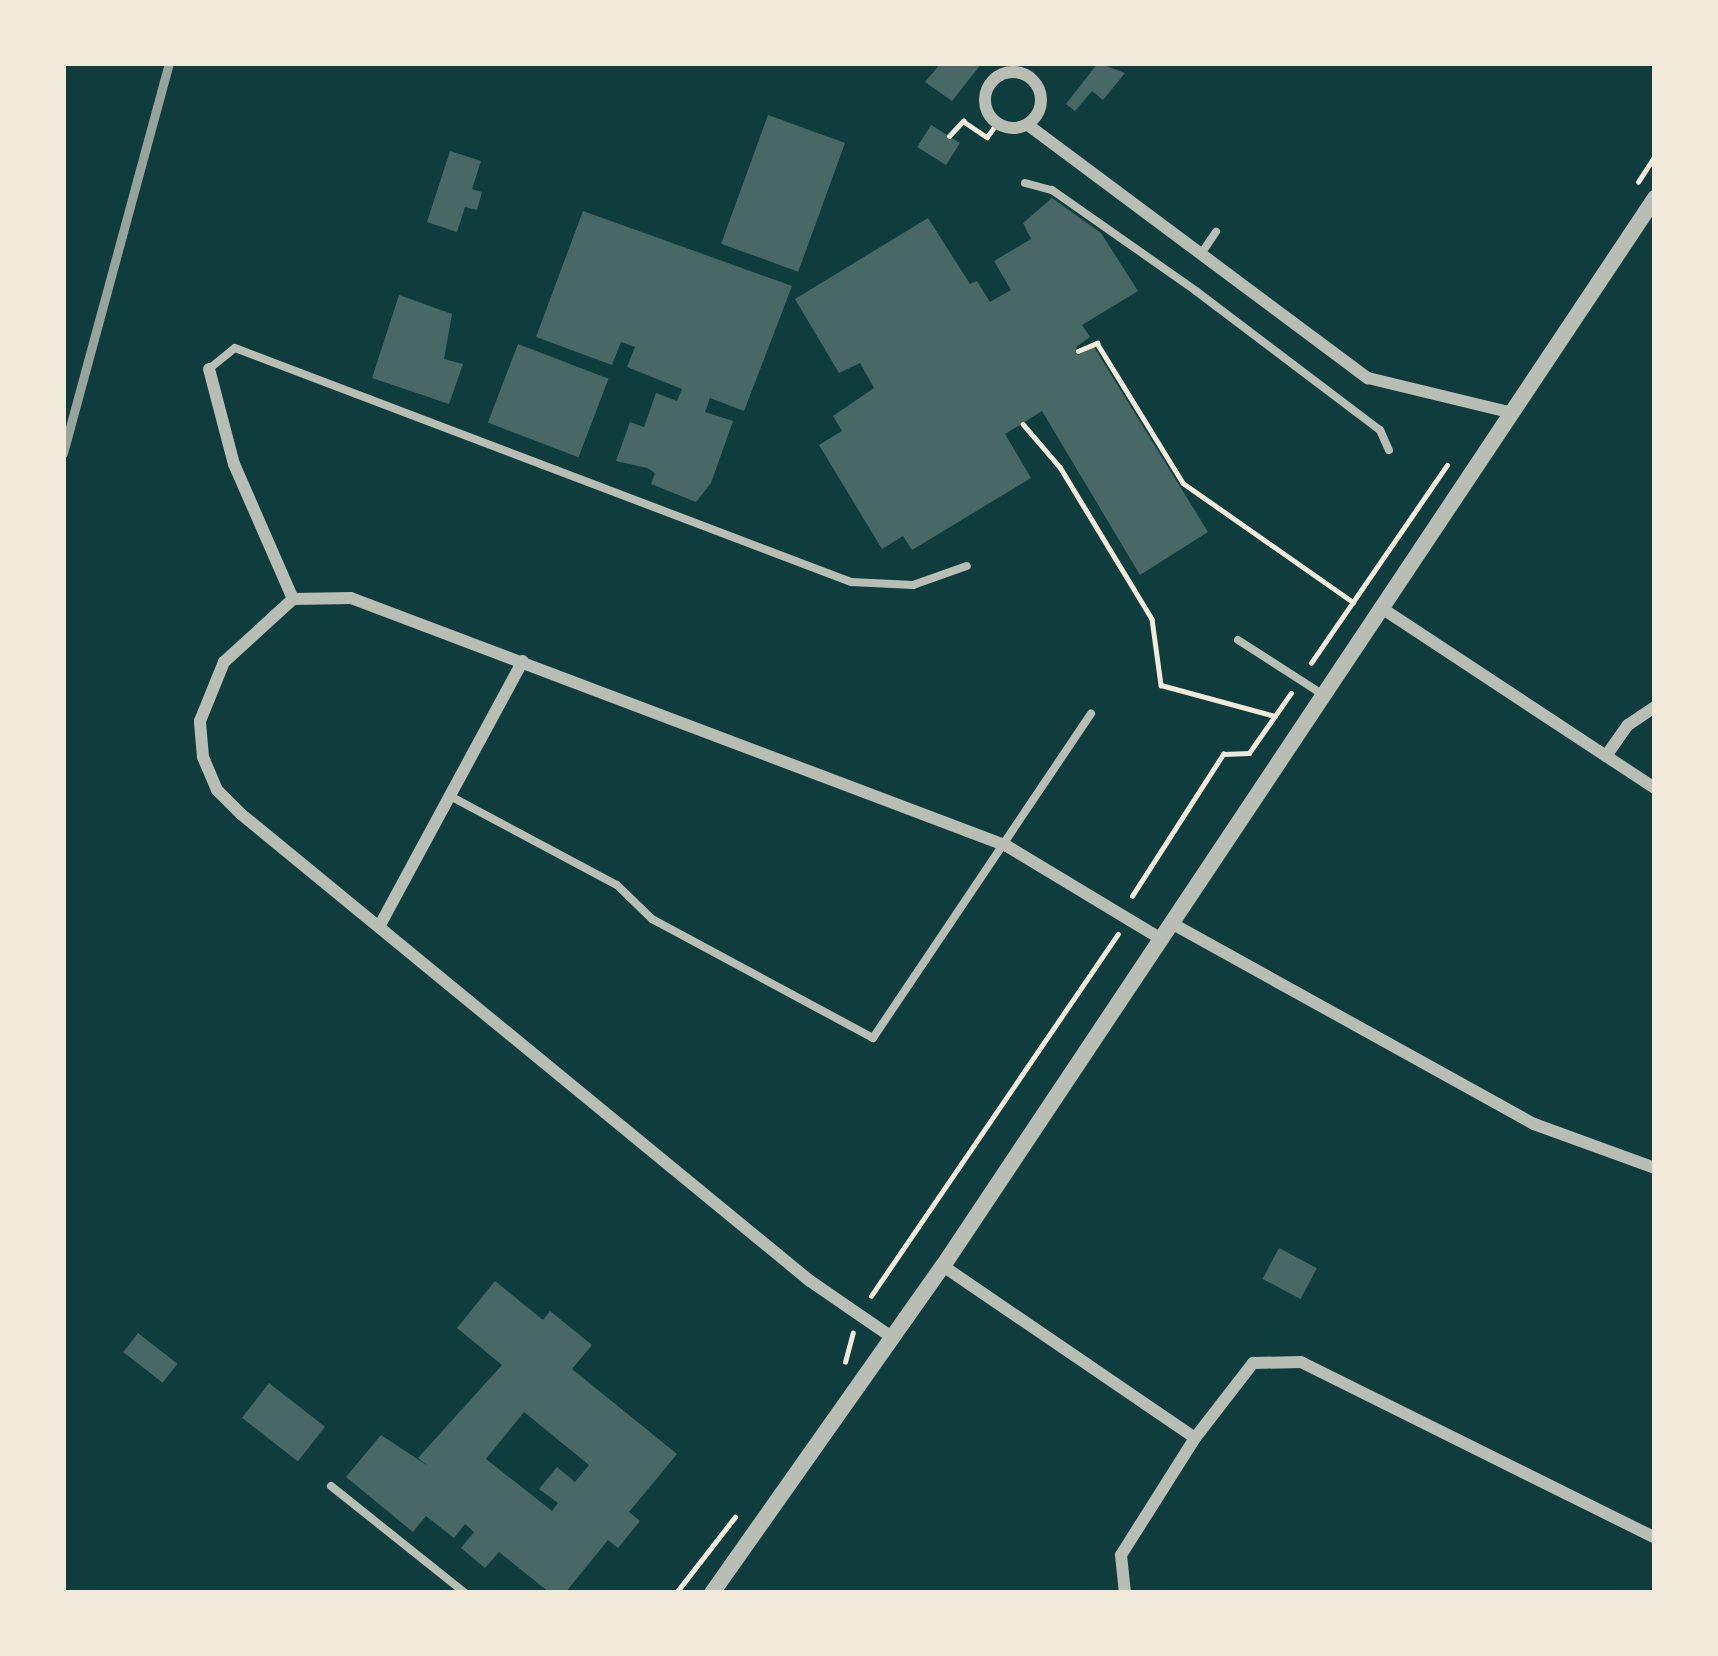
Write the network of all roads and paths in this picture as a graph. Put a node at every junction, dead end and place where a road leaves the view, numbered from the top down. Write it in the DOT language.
graph roads {
  1 [pos="997,124"];
  2 [pos="1028,125"];
  3 [pos="949,136"];
  4 [pos="1655,156"];
  5 [pos="1025,183"];
  6 [pos="1629,195"];
  7 [pos="1655,198"];
  8 [pos="1216,232"];
  9 [pos="1201,254"];
  10 [pos="1078,350"];
  11 [pos="209,369"];
  12 [pos="1513,413"];
  13 [pos="1023,424"];
  14 [pos="1461,445"];
  15 [pos="1389,450"];
  16 [pos="967,566"];
  17 [pos="292,599"];
  18 [pos="1353,602"];
  19 [pos="1380,607"];
  20 [pos="1238,640"];
  21 [pos="523,661"];
  22 [pos="1300,679"];
  23 [pos="1322,694"];
  24 [pos="1655,707"];
  25 [pos="1091,713"];
  26 [pos="1276,716"];
  27 [pos="1606,757"];
  28 [pos="1655,788"];
  29 [pos="450,796"];
  30 [pos="1007,846"];
  31 [pos="1122,912"];
  32 [pos="380,925"];
  33 [pos="1168,932"];
  34 [pos="1655,1168"];
  35 [pos="943,1266"];
  36 [pos="859,1314"];
  37 [pos="893,1338"];
  38 [pos="844,1367"];
  39 [pos="1195,1438"];
  40 [pos="331,1486"];
  41 [pos="738,1514"];
  42 [pos="1655,1538"];
  43 [pos="465,1593"];
  44 [pos="676,1593"];
  45 [pos="712,1593"];
  46 [pos="1125,1593"];
  1 -- 2 [label="street"];
  1 -- 2 [label="street"];
  1 -- 3 [label="path"];
  2 -- 9 [label="street"];
  4 -- 6 [label="path"];
  5 -- 15 [label="lane"];
  7 -- 12 [label="street"];
  8 -- 9 [label="lane"];
  9 -- 12 [label="street"];
  10 -- 18 [label="path"];
  11 -- 16 [label="lane"];
  11 -- 17 [label="street"];
  12 -- 19 [label="street"];
  13 -- 26 [label="path"];
  14 -- 18 [label="path"];
  17 -- 21 [label="street"];
  17 -- 32 [label="street"];
  18 -- 22 [label="path"];
  19 -- 23 [label="street"];
  19 -- 27 [label="street"];
  20 -- 22 [label="lane"];
  21 -- 29 [label="street"];
  21 -- 30 [label="street"];
  22 -- 23 [label="lane"];
  22 -- 26 [label="path"];
  23 -- 33 [label="street"];
  24 -- 27 [label="street"];
  25 -- 30 [label="lane"];
  26 -- 31 [label="path"];
  27 -- 28 [label="street"];
  29 -- 30 [label="lane"];
  29 -- 32 [label="street"];
  30 -- 31 [label="street"];
  31 -- 33 [label="street"];
  31 -- 36 [label="path"];
  32 -- 36 [label="street"];
  33 -- 34 [label="street"];
  33 -- 35 [label="street"];
  35 -- 37 [label="street"];
  35 -- 39 [label="street"];
  36 -- 37 [label="street"];
  36 -- 38 [label="path"];
  37 -- 45 [label="street"];
  39 -- 42 [label="street"];
  39 -- 46 [label="street"];
  40 -- 43 [label="lane"];
  41 -- 44 [label="path"];
}
